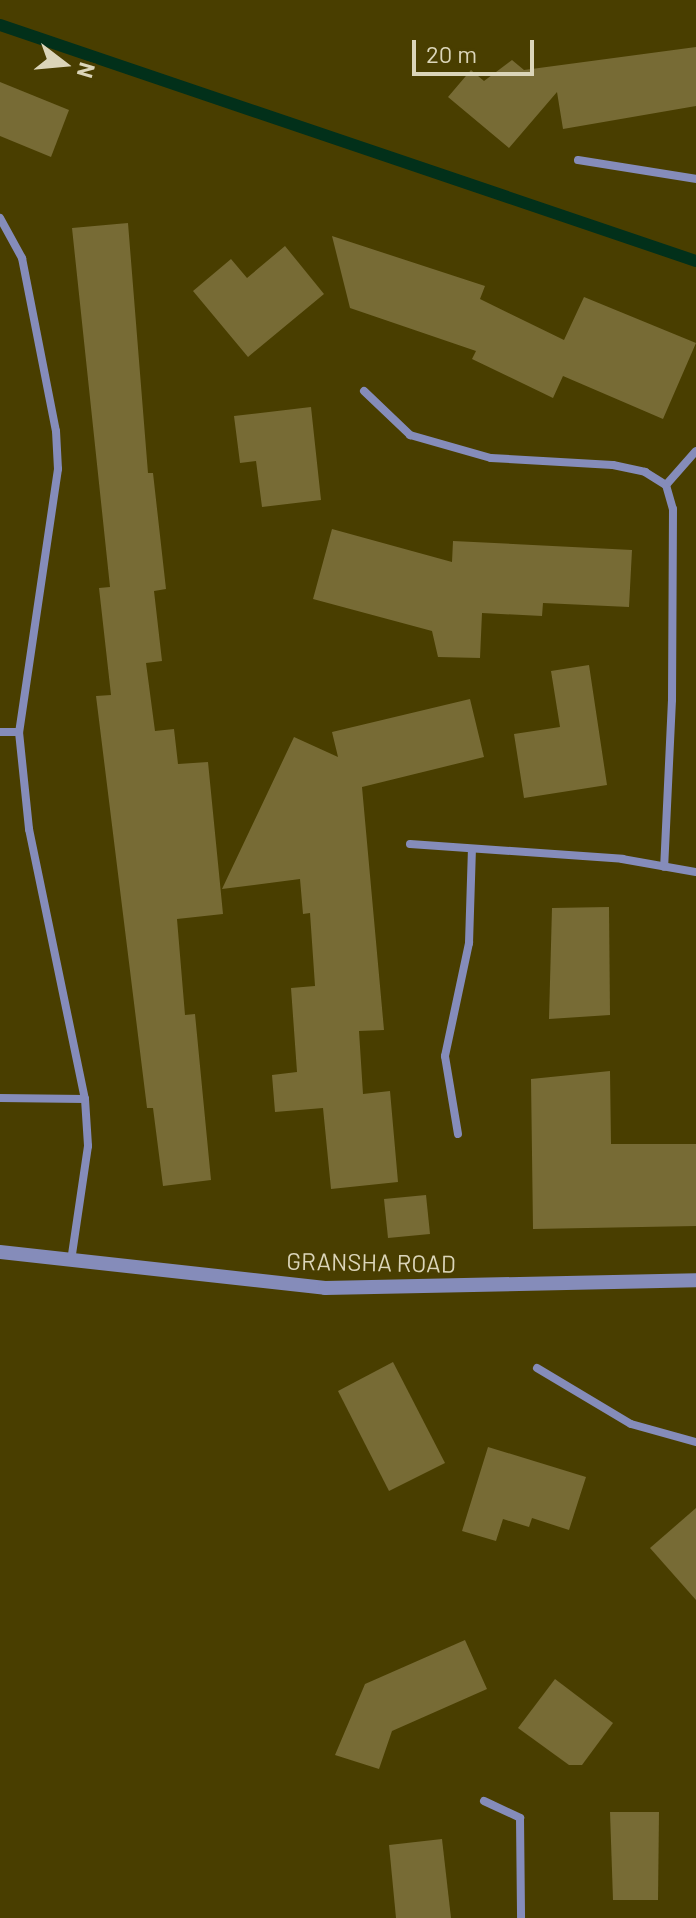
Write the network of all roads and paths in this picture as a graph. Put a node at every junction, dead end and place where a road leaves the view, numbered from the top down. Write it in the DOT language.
graph roads {
  1 [pos="578,160"];
  2 [pos="696,179"];
  3 [pos="0,218"];
  4 [pos="364,391"];
  5 [pos="696,451"];
  6 [pos="666,485"];
  7 [pos="0,732"];
  8 [pos="19,732"];
  9 [pos="410,844"];
  10 [pos="472,849"];
  11 [pos="664,867"];
  12 [pos="696,872"];
  13 [pos="0,1098"];
  14 [pos="85,1099"];
  15 [pos="458,1134"];
  16 [pos="0,1252"];
  17 [pos="71,1261"];
  18 [pos="696,1280"];
  19 [pos="537,1368"];
  20 [pos="696,1442"];
  21 [pos="484,1801"];
  22 [pos="521,1918"];
  1 -- 2 [label="street"];
  3 -- 8 [label="street"];
  4 -- 6 [label="street"];
  5 -- 6 [label="street"];
  6 -- 11 [label="street"];
  7 -- 8 [label="street"];
  8 -- 14 [label="street"];
  9 -- 10 [label="street"];
  10 -- 11 [label="street"];
  10 -- 15 [label="street"];
  11 -- 12 [label="street"];
  13 -- 14 [label="street"];
  14 -- 17 [label="street"];
  16 -- 17 [label="street, GRANSHA ROAD"];
  17 -- 18 [label="street, GRANSHA ROAD"];
  19 -- 20 [label="street"];
  21 -- 22 [label="street"];
}
